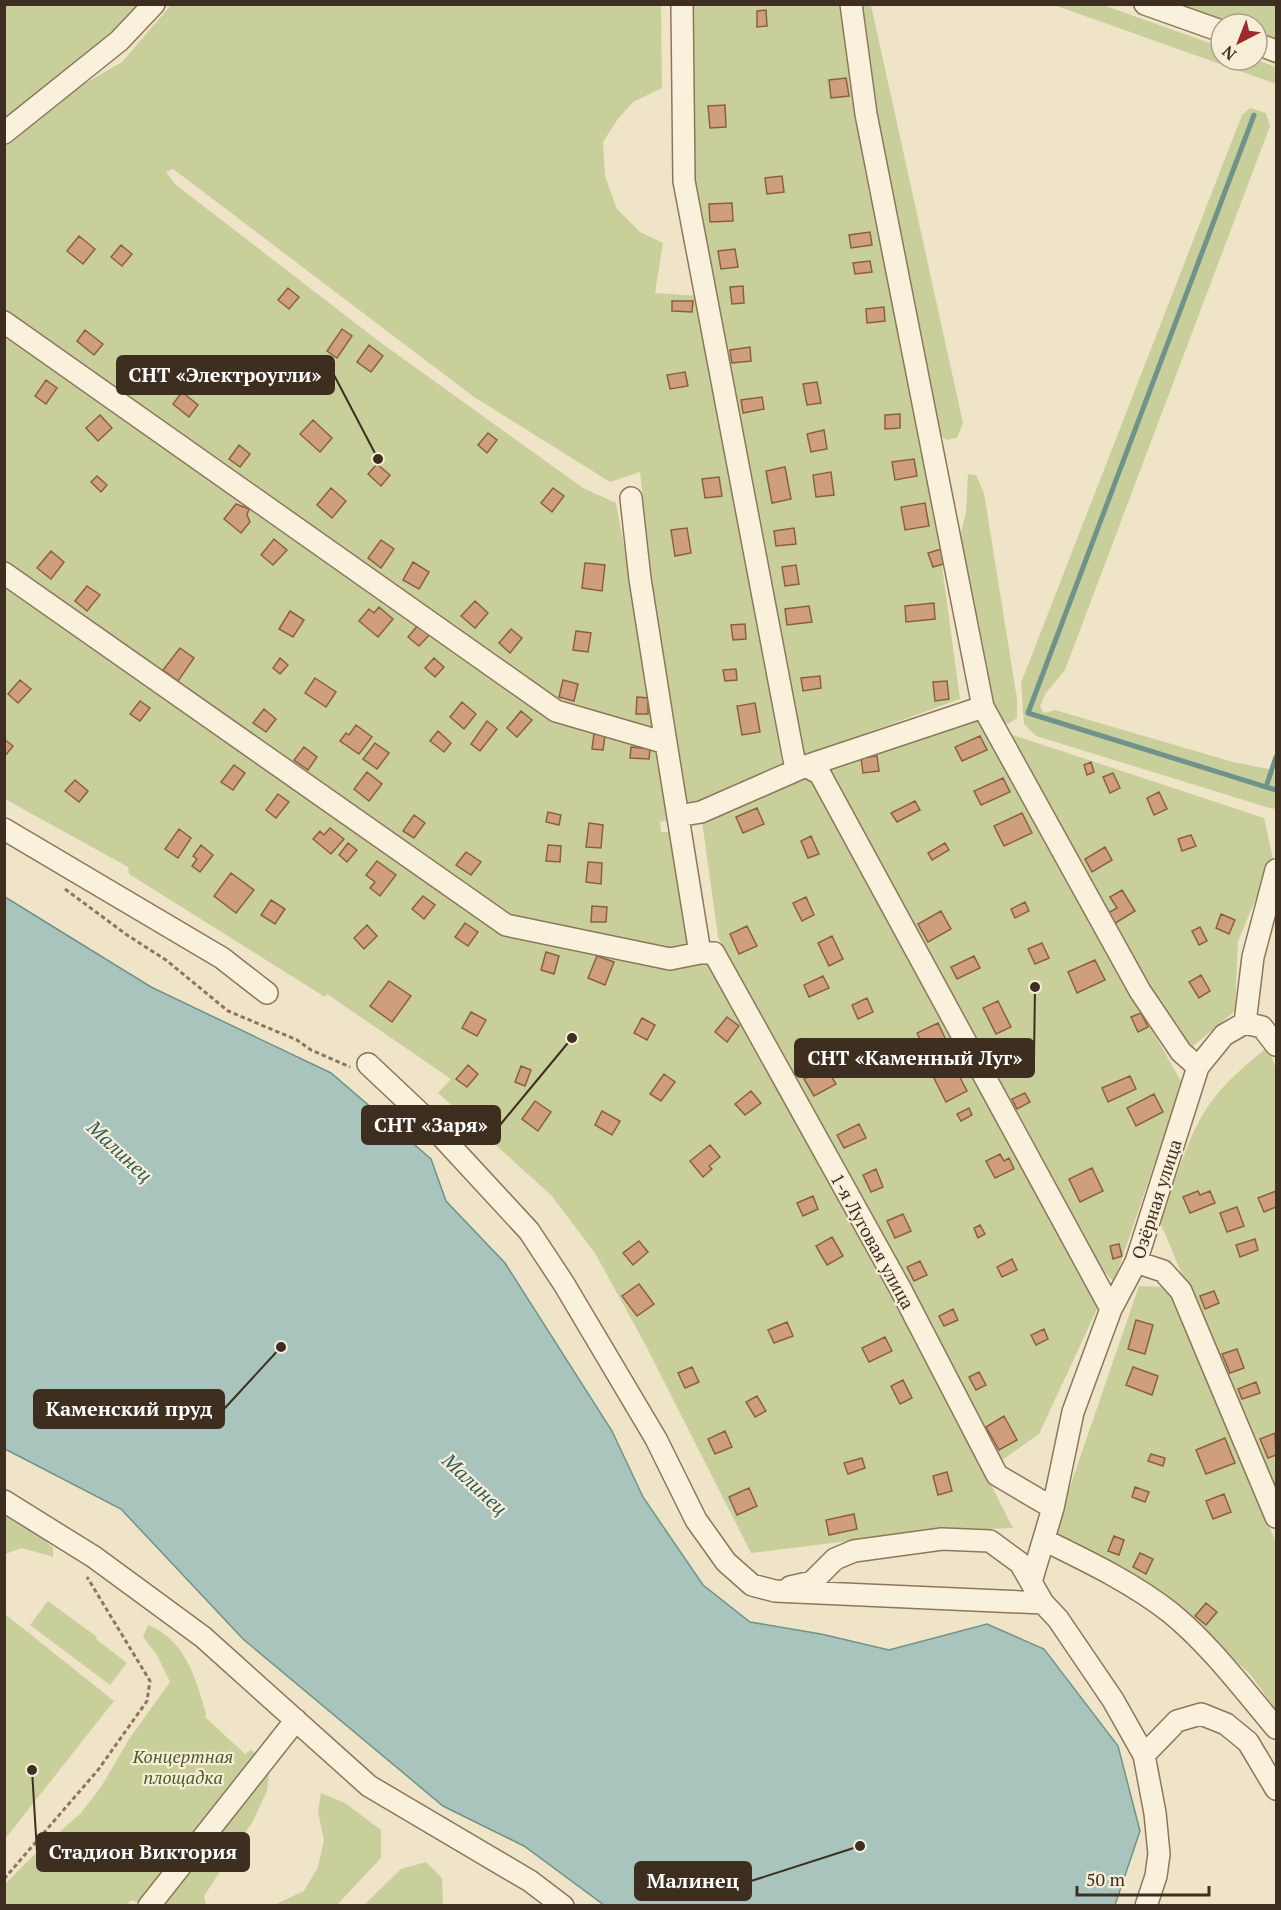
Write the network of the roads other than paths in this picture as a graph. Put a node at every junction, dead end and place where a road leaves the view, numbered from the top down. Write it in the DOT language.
graph roads {
  1 [pos="154,4"];
  2 [pos="682,4"];
  3 [pos="851,4"];
  4 [pos="1145,4"];
  5 [pos="1209,27"];
  6 [pos="4,133"];
  7 [pos="4,322"];
  8 [pos="631,498"];
  9 [pos="4,573"];
  10 [pos="983,707"];
  11 [pos="666,743"];
  12 [pos="801,768"];
  13 [pos="678,816"];
  14 [pos="4,830"];
  15 [pos="1276,870"];
  16 [pos="707,953"];
  17 [pos="267,993"];
  18 [pos="1245,1023"];
  19 [pos="1276,1045"];
  20 [pos="368,1064"];
  21 [pos="1198,1067"];
  22 [pos="1136,1262"];
  23 [pos="1111,1309"];
  24 [pos="4,1501"];
  25 [pos="1053,1508"];
  26 [pos="1276,1517"];
  27 [pos="1044,1540"];
  28 [pos="1031,1582"];
  29 [pos="775,1591"];
  30 [pos="1043,1603"];
  31 [pos="296,1720"];
  32 [pos="1276,1728"];
  33 [pos="1144,1755"];
  34 [pos="1276,1789"];
  35 [pos="149,1905"];
  36 [pos="563,1905"];
  37 [pos="1146,1905"];
  1 -- 6 [label="street"];
  2 -- 12 [label="street"];
  3 -- 10 [label="street"];
  4 -- 5 [label="street"];
  7 -- 11 [label="street"];
  8 -- 11 [label="street, 1-я Луговая улица"];
  9 -- 16 [label="street"];
  10 -- 12 [label="street"];
  10 -- 21 [label="street"];
  11 -- 13 [label="street, 1-я Луговая улица"];
  12 -- 13 [label="street"];
  12 -- 23 [label="street"];
  13 -- 16 [label="street, 1-я Луговая улица"];
  14 -- 17 [label="street"];
  15 -- 18 [label="street"];
  16 -- 25 [label="street, 1-я Луговая улица"];
  18 -- 19 [label="street"];
  18 -- 21 [label="street, Озёрная улица"];
  20 -- 29 [label="street"];
  21 -- 22 [label="street, Озёрная улица"];
  22 -- 23 [label="street, Озёрная улица"];
  22 -- 26 [label="street"];
  23 -- 25 [label="street, Озёрная улица"];
  24 -- 31 [label="street"];
  25 -- 27 [label="street, Озёрная улица"];
  27 -- 28 [label="street, Озёрная улица"];
  27 -- 32 [label="street"];
  28 -- 29 [label="street"];
  28 -- 30 [label="street"];
  29 -- 30 [label="street"];
  30 -- 33 [label="street"];
  31 -- 35 [label="street"];
  31 -- 36 [label="street"];
  33 -- 34 [label="street"];
  33 -- 37 [label="street"];
}
